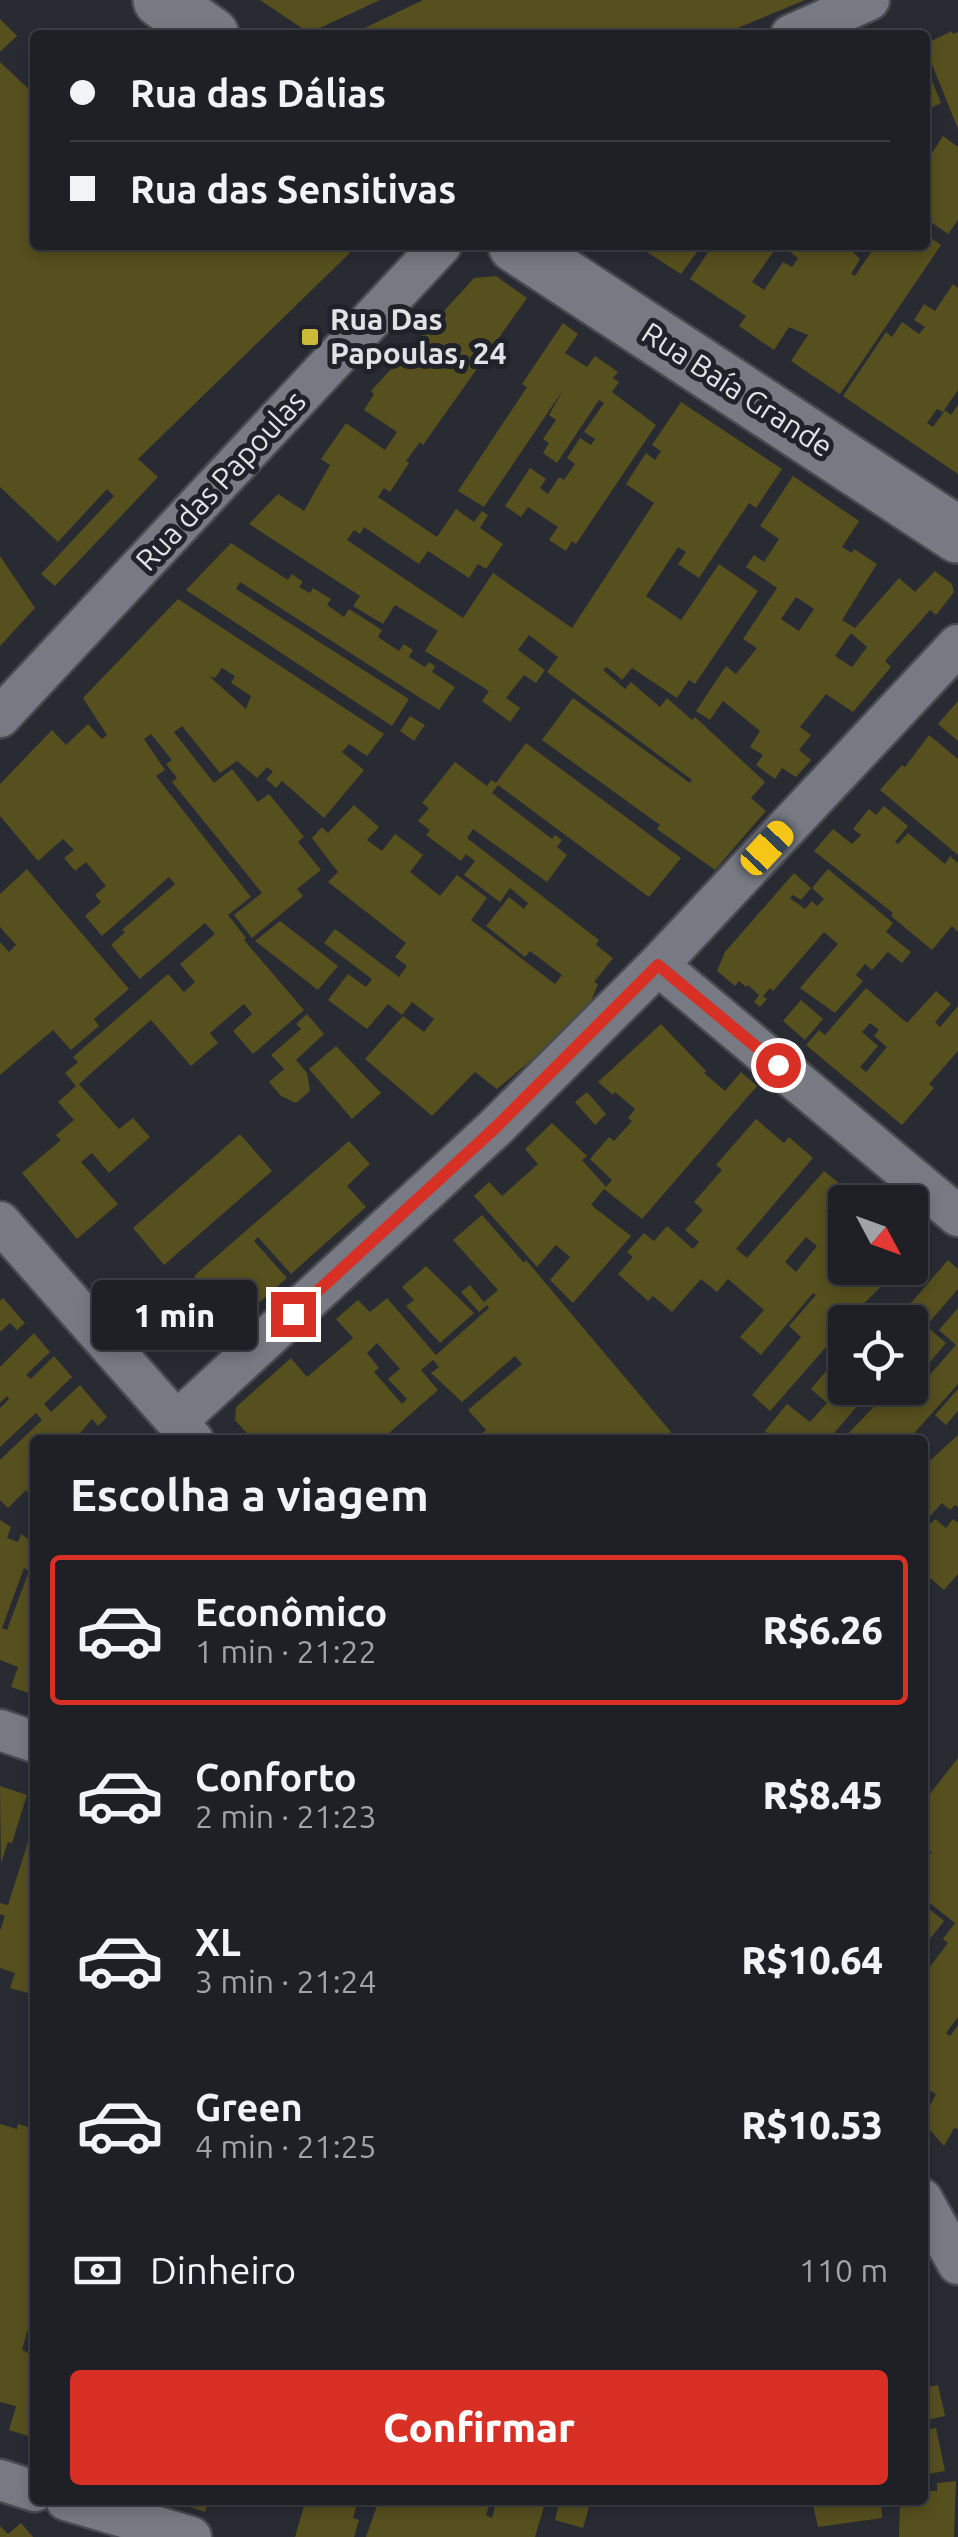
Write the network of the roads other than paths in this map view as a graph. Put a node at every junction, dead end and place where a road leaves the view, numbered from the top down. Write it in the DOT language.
graph roads {
  1 [pos="161,0"];
  2 [pos="869,0"];
  3 [pos="204,30"];
  4 [pos="802,30"];
  5 [pos="436,250"];
  6 [pos="524,250"];
  7 [pos="958,535"];
  8 [pos="958,645"];
  9 [pos="0,718"];
  10 [pos="658,965"];
  11 [pos="958,1216"];
  12 [pos="0,1222"];
  13 [pos="185,1430"];
  14 [pos="0,1730"];
  15 [pos="30,1740"];
  16 [pos="928,2210"];
  17 [pos="958,2264"];
  18 [pos="0,2480"];
  19 [pos="30,2489"];
  20 [pos="83,2505"];
  21 [pos="192,2537"];
  1 -- 3 [label="main road"];
  2 -- 4 [label="street"];
  5 -- 9 [label="street, Rua das Papoulas"];
  6 -- 7 [label="main road, Rua Baía Grande"];
  8 -- 10 [label="street"];
  10 -- 11 [label="street"];
  10 -- 13 [label="street"];
  12 -- 13 [label="street"];
  14 -- 15 [label="street"];
  16 -- 17 [label="street"];
  18 -- 19 [label="street"];
  20 -- 21 [label="street"];
}
